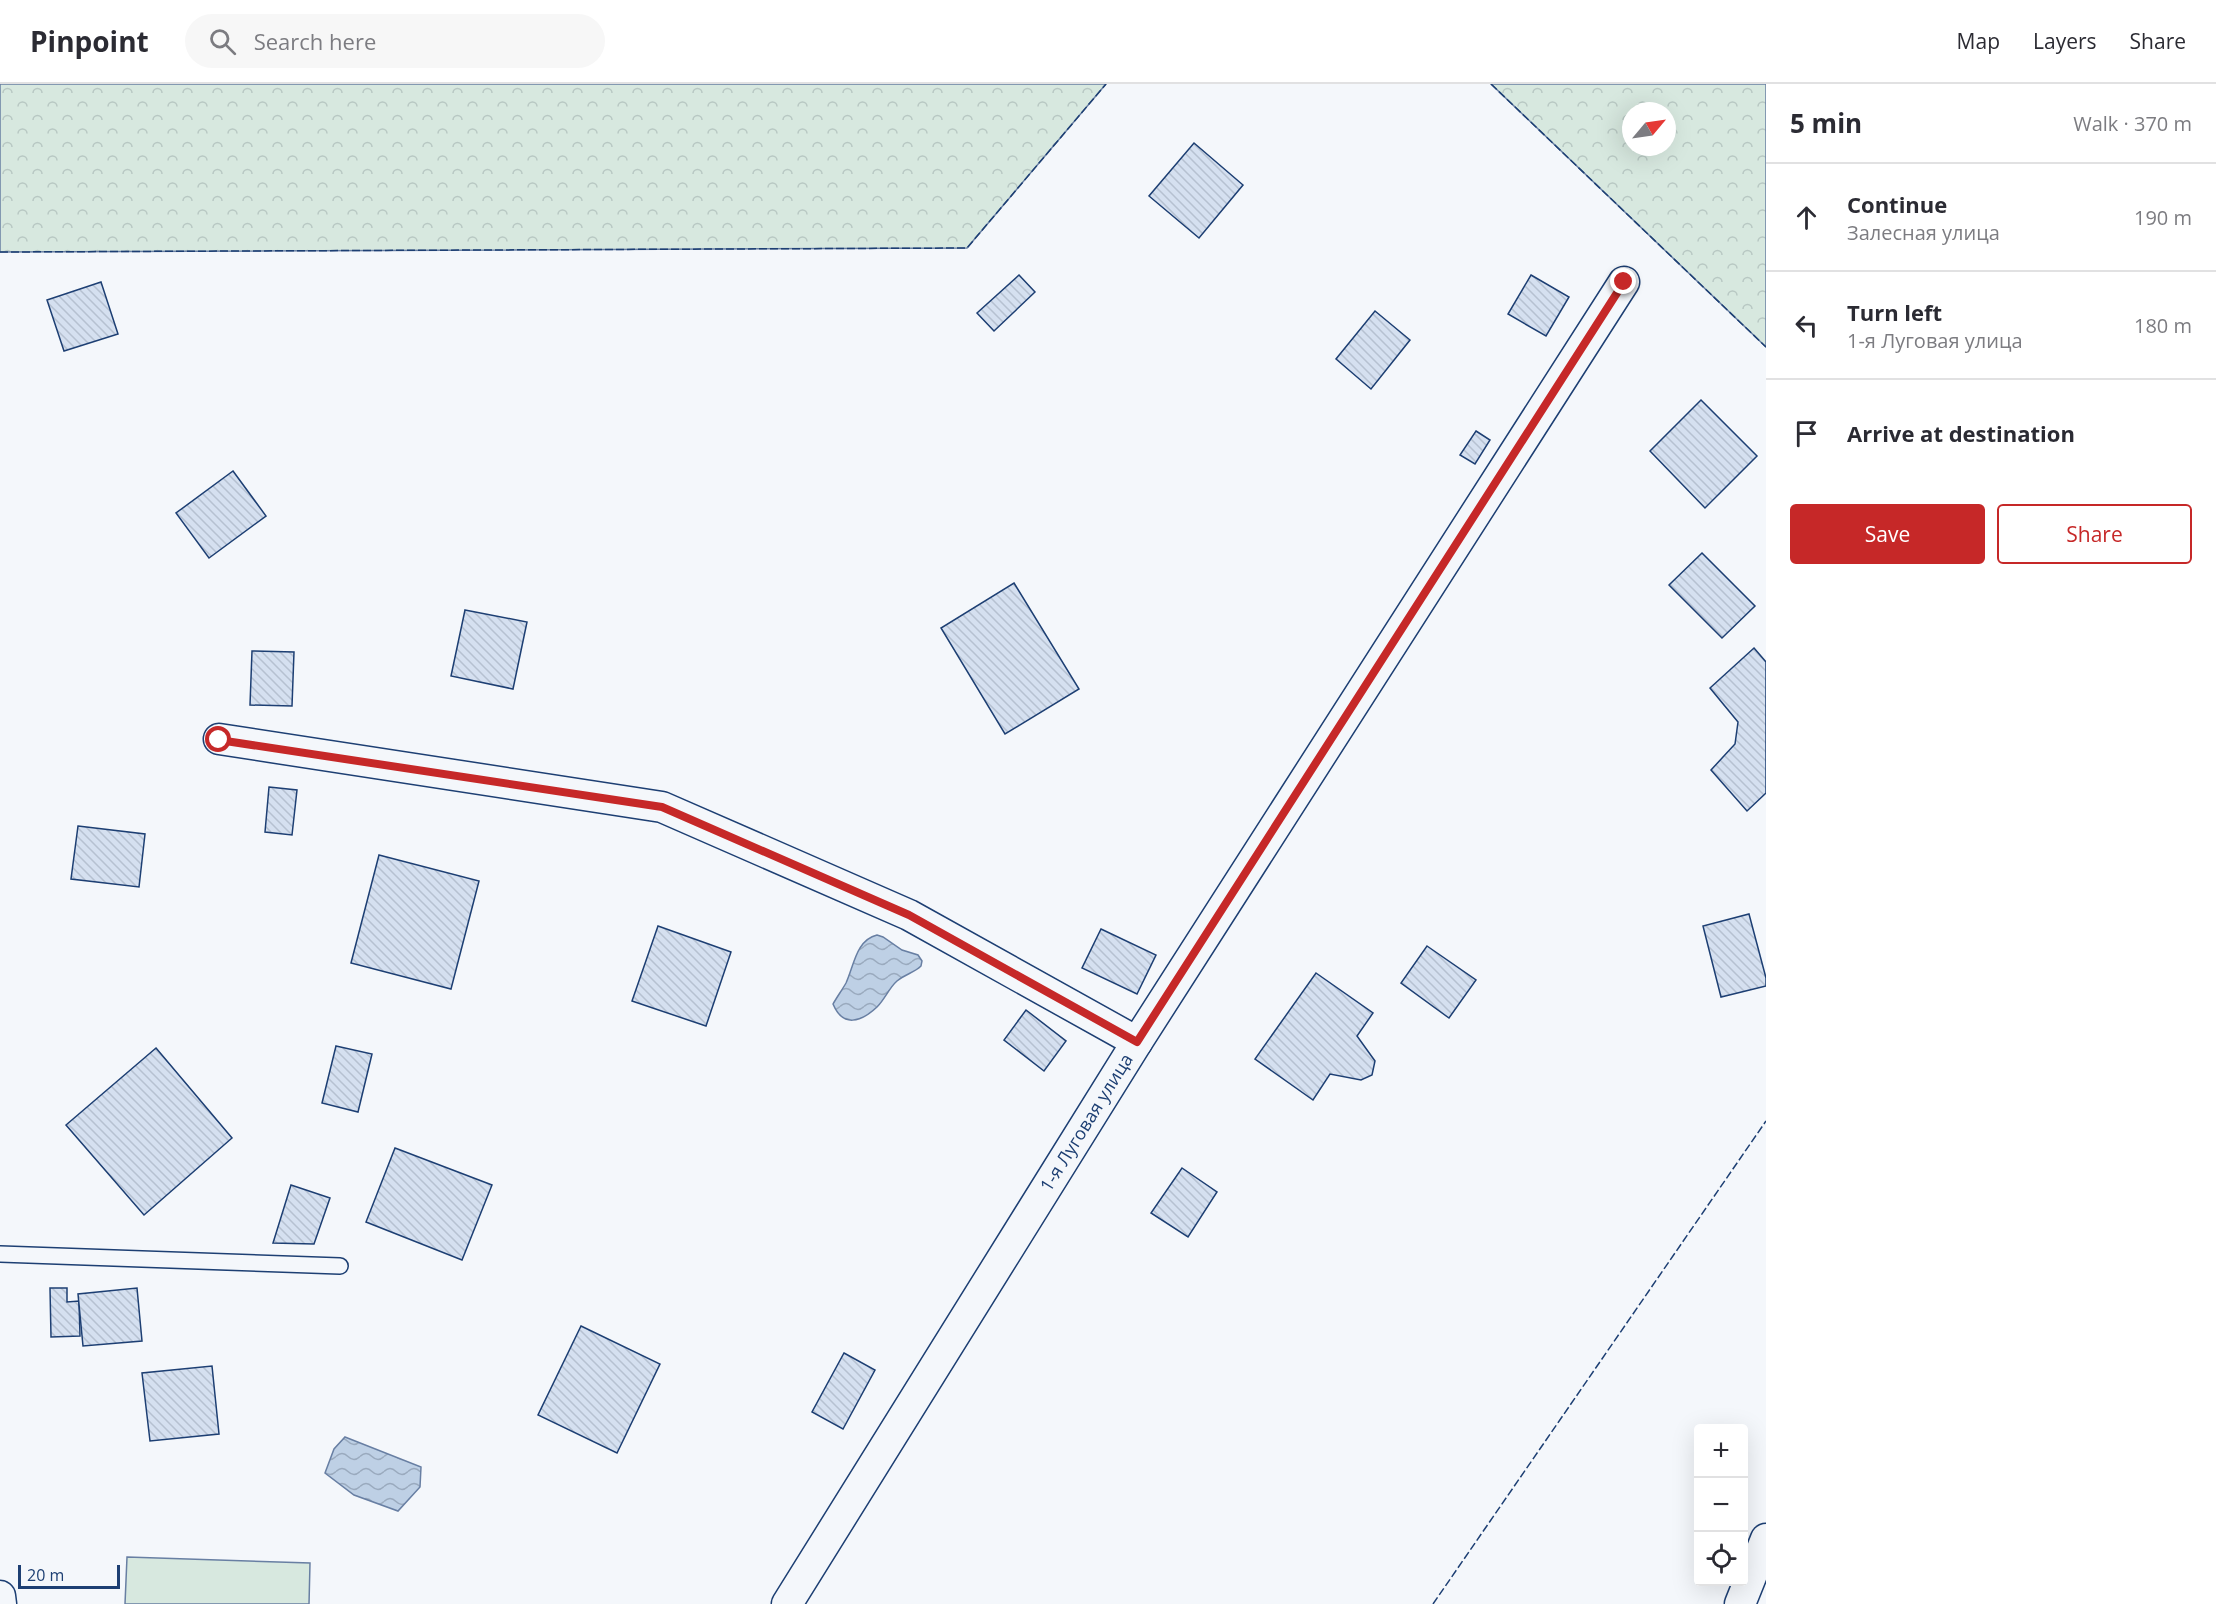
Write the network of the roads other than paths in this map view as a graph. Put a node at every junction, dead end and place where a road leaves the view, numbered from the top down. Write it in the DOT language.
graph roads {
  1 [pos="1624,282"];
  2 [pos="219,740"];
  3 [pos="1137,1042"];
  4 [pos="0,1254"];
  5 [pos="340,1266"];
  6 [pos="1766,1539"];
  7 [pos="0,1596"];
  8 [pos="1,1604"];
  9 [pos="787,1604"];
  10 [pos="1740,1604"];
  1 -- 3 [label="street, 1-я Луговая улица"];
  2 -- 3 [label="street"];
  3 -- 9 [label="street, 1-я Луговая улица"];
  4 -- 5 [label="lane"];
  6 -- 10 [label="street"];
  7 -- 8 [label="street"];
}
